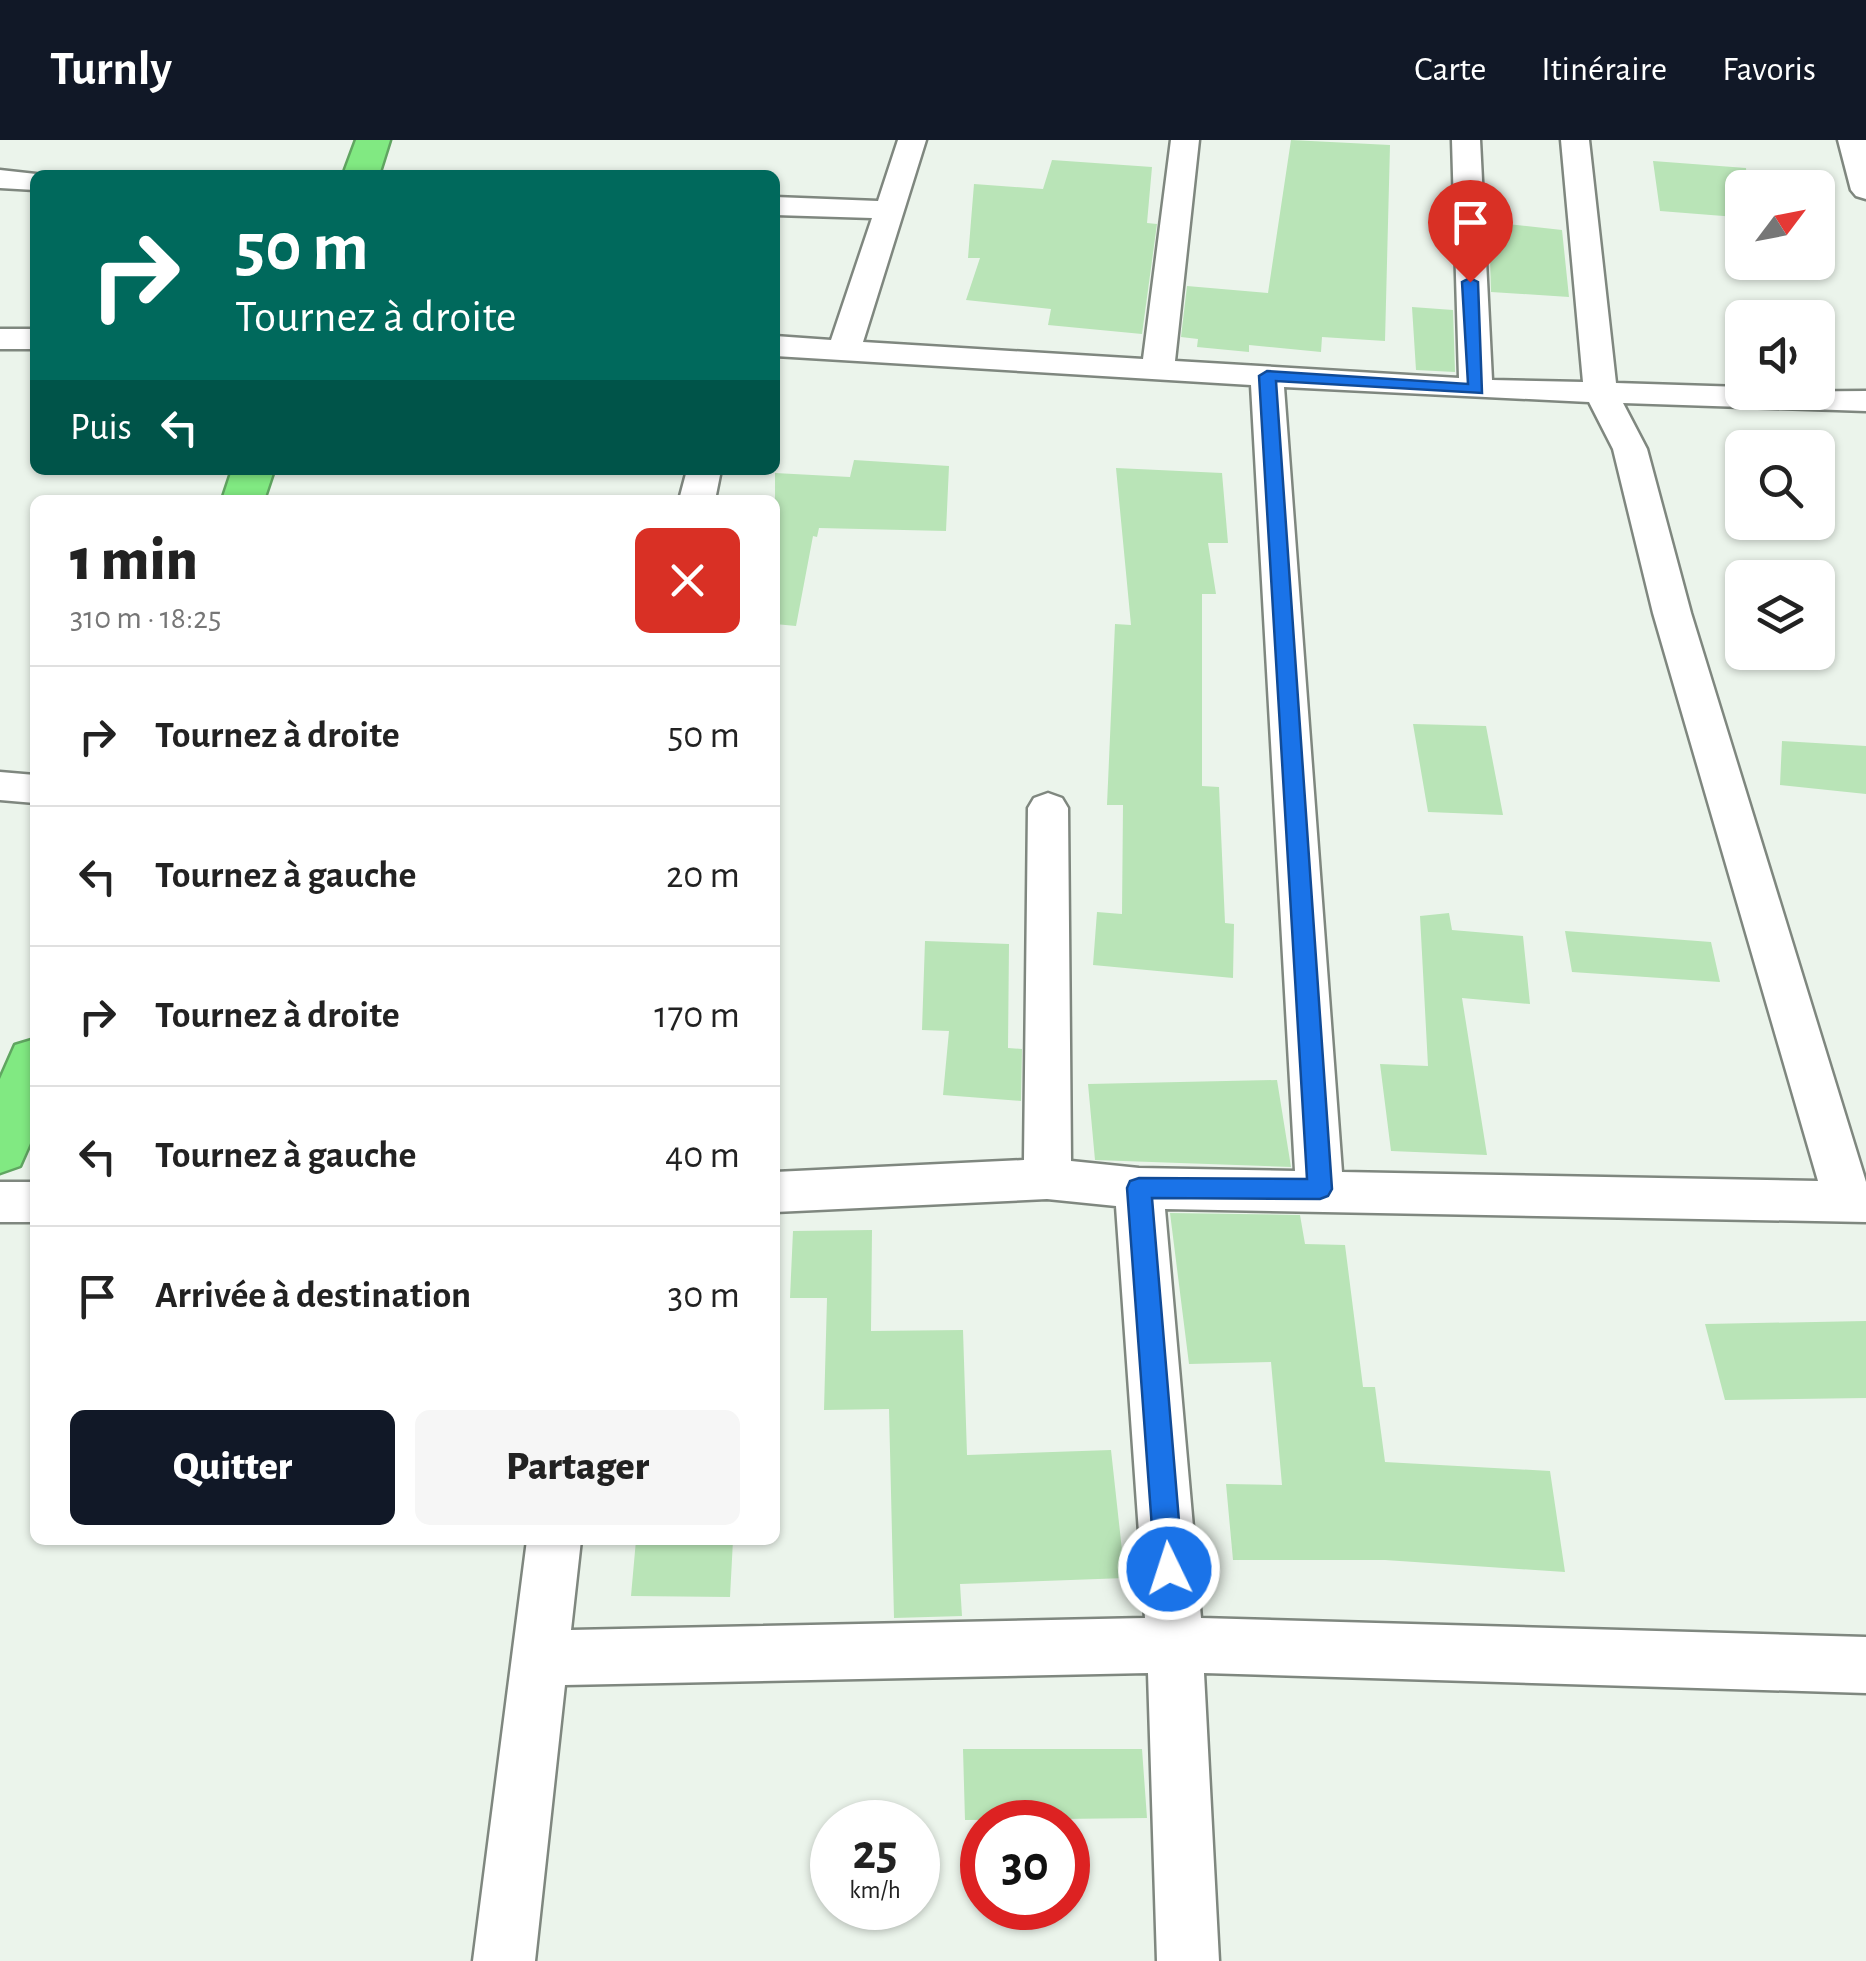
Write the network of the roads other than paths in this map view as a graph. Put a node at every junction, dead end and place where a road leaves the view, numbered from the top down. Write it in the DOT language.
graph roads {
  1 [pos="374,140"];
  2 [pos="912,140"];
  3 [pos="1184,140"];
  4 [pos="1466,140"];
  5 [pos="1576,140"];
  6 [pos="1852,140"];
  7 [pos="363,170"];
  8 [pos="0,179"];
  9 [pos="30,180"];
  10 [pos="1866,190"];
  11 [pos="780,206"];
  12 [pos="889,210"];
  13 [pos="0,339"];
  14 [pos="30,339"];
  15 [pos="780,346"];
  16 [pos="844,350"];
  17 [pos="1158,369"];
  18 [pos="1267,376"];
  19 [pos="1476,389"];
  20 [pos="1602,392"];
  21 [pos="1866,402"];
  22 [pos="0,786"];
  23 [pos="30,789"];
  24 [pos="1048,808"];
  25 [pos="30,1074"];
  26 [pos="0,1149"];
  27 [pos="1048,1178"];
  28 [pos="1139,1188"];
  29 [pos="1320,1189"];
  30 [pos="780,1192"];
  31 [pos="0,1202"];
  32 [pos="30,1202"];
  33 [pos="1857,1202"];
  34 [pos="553,1545"];
  35 [pos="1175,1645"];
  36 [pos="542,1658"];
  37 [pos="1866,1665"];
  38 [pos="504,1961"];
  39 [pos="1188,1961"];
  1 -- 7 [label="highway"];
  2 -- 12 [label="street"];
  3 -- 17 [label="street"];
  4 -- 19 [label="street"];
  5 -- 20 [label="street"];
  6 -- 10 [label="street"];
  8 -- 9 [label="street"];
  11 -- 12 [label="street"];
  12 -- 16 [label="street"];
  13 -- 14 [label="street"];
  15 -- 16 [label="street"];
  16 -- 17 [label="street"];
  17 -- 18 [label="street"];
  18 -- 19 [label="street"];
  18 -- 29 [label="street"];
  19 -- 20 [label="street"];
  20 -- 21 [label="street"];
  20 -- 33 [label="street"];
  22 -- 23 [label="street"];
  24 -- 27 [label="street"];
  25 -- 26 [label="highway"];
  27 -- 28 [label="street"];
  27 -- 30 [label="street"];
  28 -- 29 [label="street"];
  28 -- 35 [label="street"];
  29 -- 33 [label="street"];
  31 -- 32 [label="street"];
  34 -- 36 [label="street"];
  35 -- 36 [label="street"];
  35 -- 37 [label="street"];
  35 -- 39 [label="street"];
  36 -- 38 [label="street"];
}
